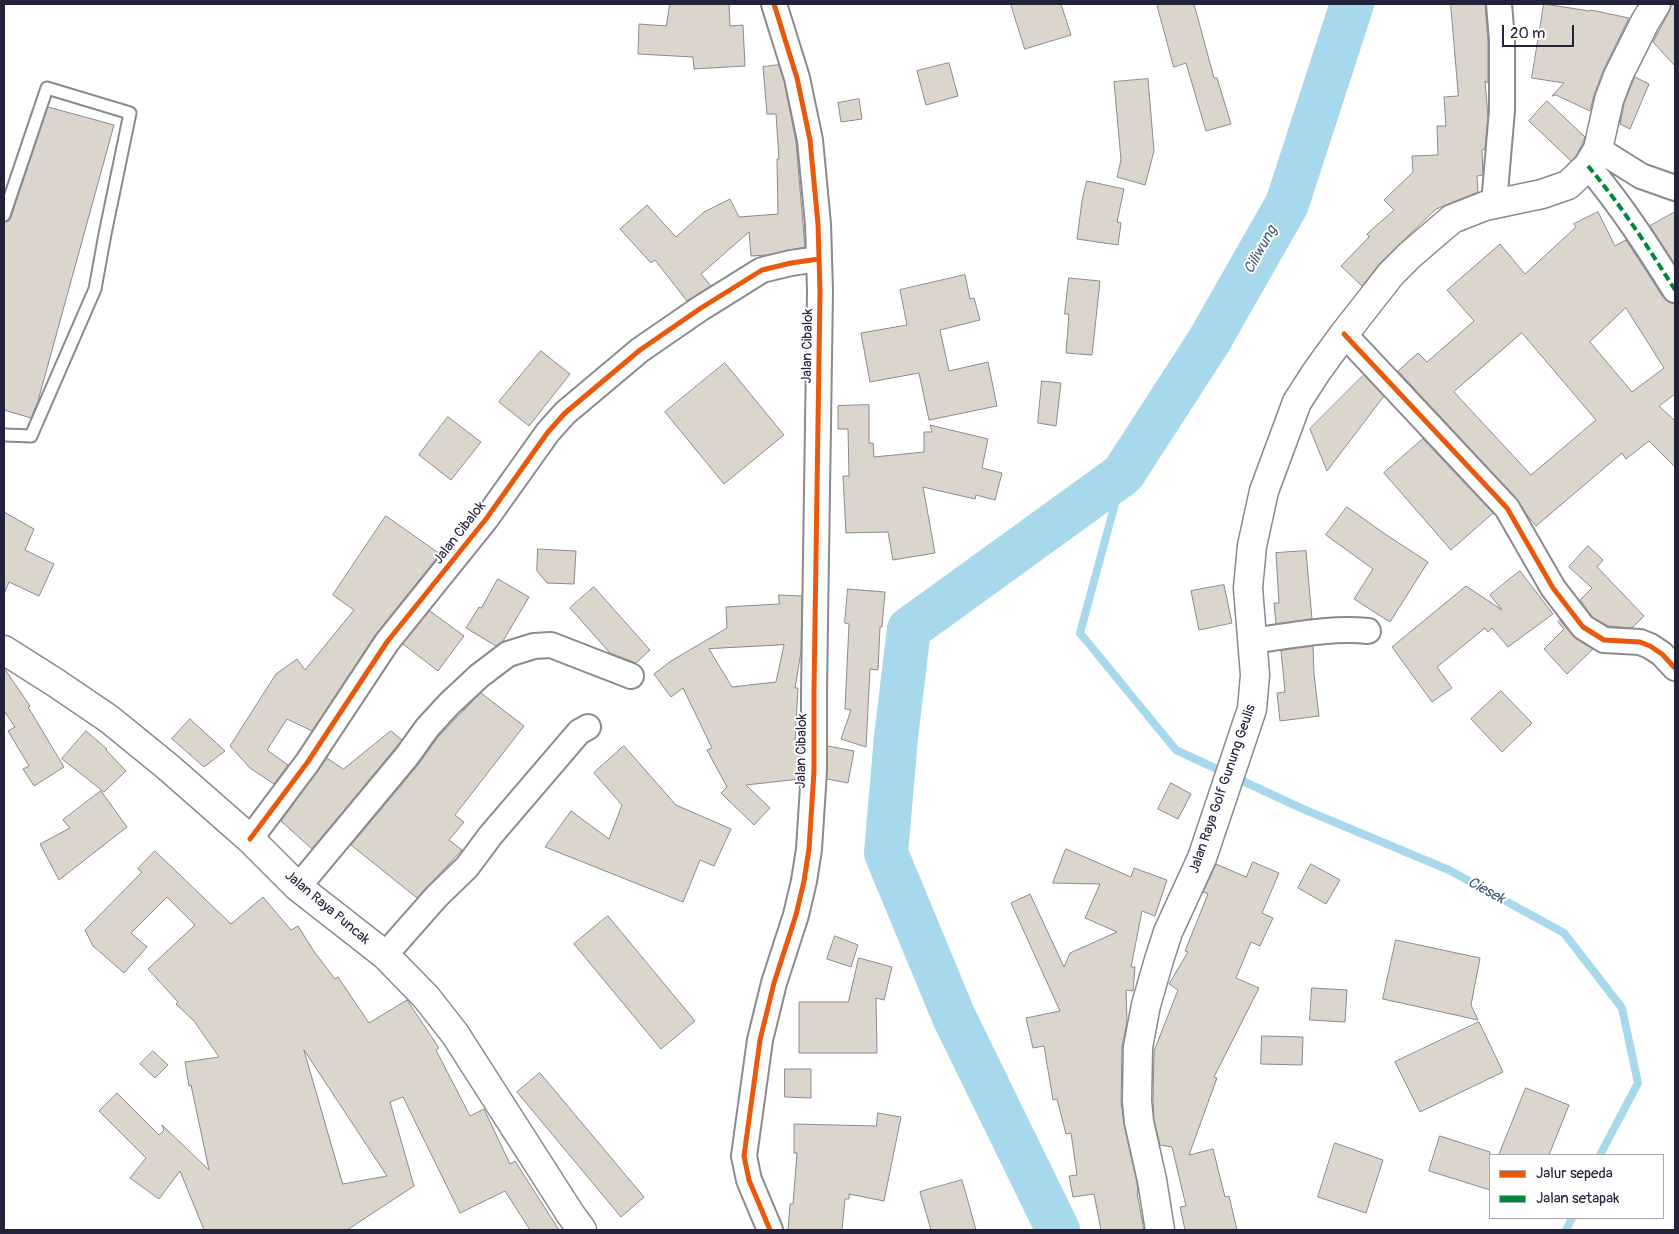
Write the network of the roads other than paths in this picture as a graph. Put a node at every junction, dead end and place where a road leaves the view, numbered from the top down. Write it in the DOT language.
graph roads {
  1 [pos="774,4"];
  2 [pos="1499,4"];
  3 [pos="1656,4"];
  4 [pos="1593,157"];
  5 [pos="1675,188"];
  6 [pos="1494,204"];
  7 [pos="4,215"];
  8 [pos="819,259"];
  9 [pos="1675,290"];
  10 [pos="1344,334"];
  11 [pos="5,437"];
  12 [pos="1368,631"];
  13 [pos="1252,641"];
  14 [pos="4,650"];
  15 [pos="1675,668"];
  16 [pos="631,676"];
  17 [pos="588,727"];
  18 [pos="250,839"];
  19 [pos="298,887"];
  20 [pos="385,956"];
  21 [pos="582,1230"];
  22 [pos="770,1230"];
  23 [pos="1160,1230"];
  1 -- 8 [label="street, Jalan Cibalok"];
  2 -- 6 [label="street"];
  3 -- 4 [label="main road"];
  4 -- 5 [label="street"];
  4 -- 6 [label="main road, Jalan Raya Golf Gunung Geulis"];
  4 -- 9 [label="street"];
  6 -- 10 [label="main road, Jalan Raya Golf Gunung Geulis"];
  7 -- 11 [label="lane"];
  8 -- 18 [label="street, Jalan Cibalok"];
  8 -- 22 [label="street, Jalan Cibalok"];
  10 -- 13 [label="main road, Jalan Raya Golf Gunung Geulis"];
  10 -- 15 [label="street"];
  12 -- 13 [label="street"];
  13 -- 23 [label="main road, Jalan Raya Golf Gunung Geulis"];
  14 -- 18 [label="main road, Jalan Raya Puncak"];
  16 -- 19 [label="street"];
  17 -- 20 [label="street"];
  18 -- 19 [label="main road, Jalan Raya Puncak"];
  19 -- 20 [label="main road, Jalan Raya Puncak"];
  20 -- 21 [label="main road, Jalan Raya Puncak"];
}
